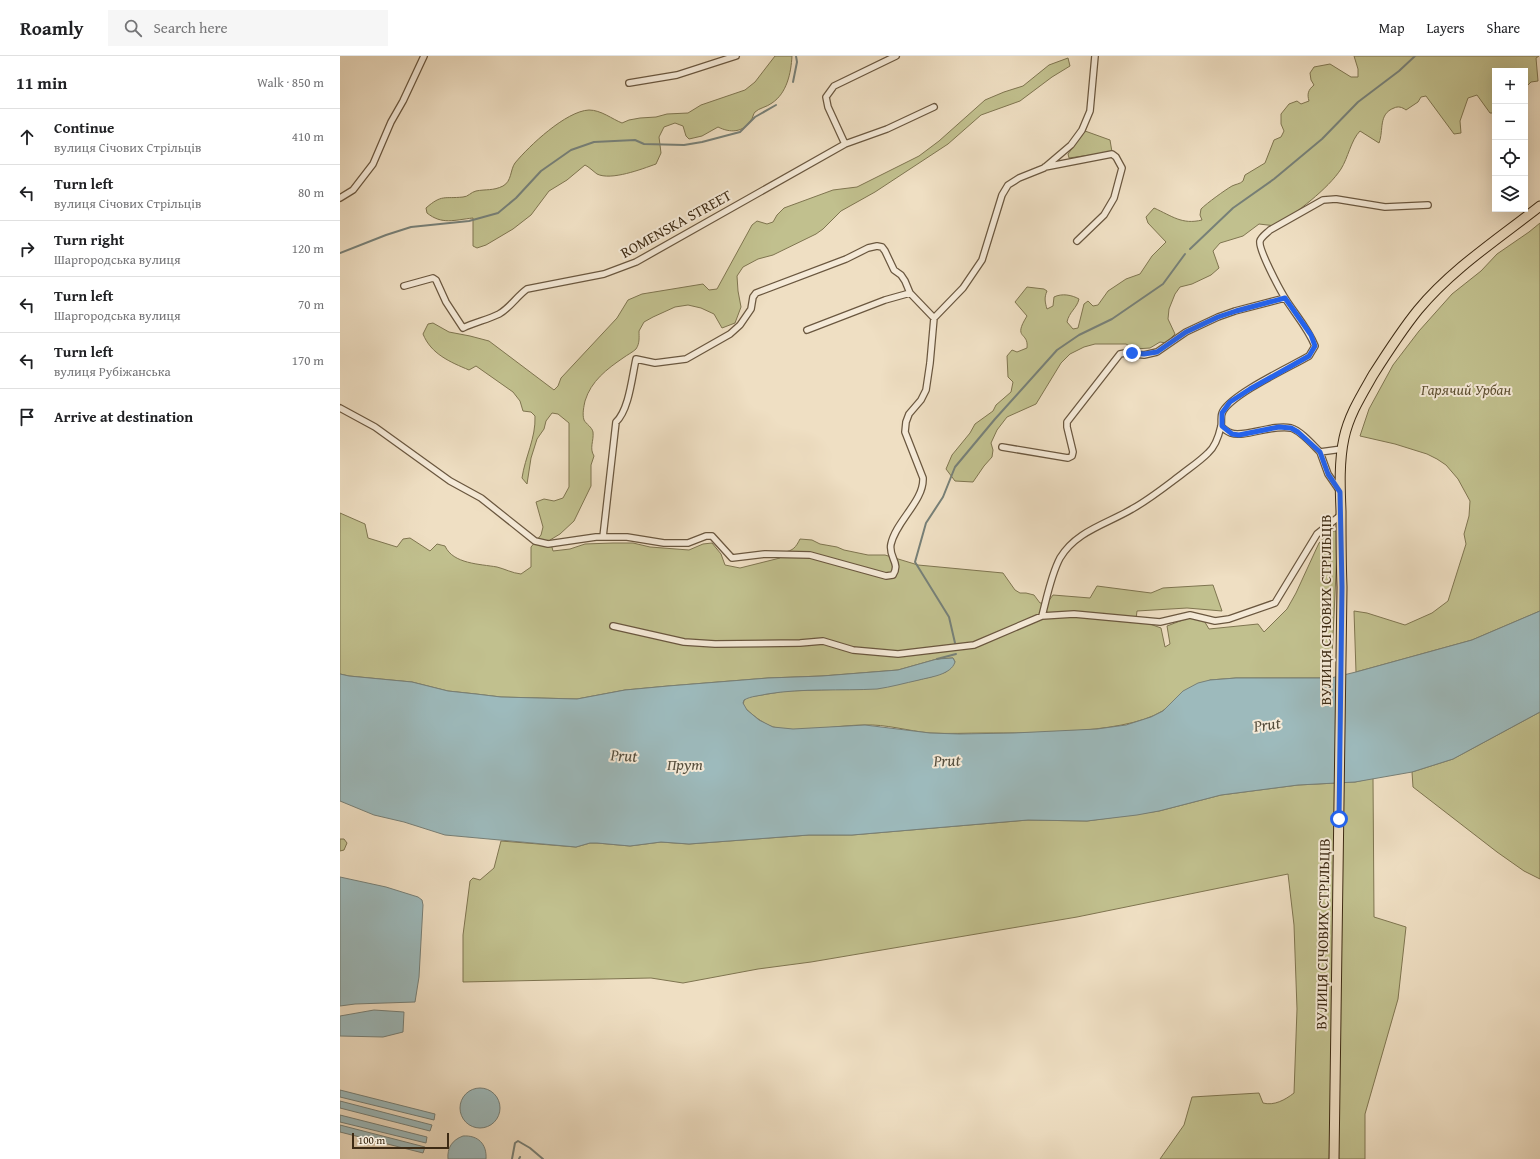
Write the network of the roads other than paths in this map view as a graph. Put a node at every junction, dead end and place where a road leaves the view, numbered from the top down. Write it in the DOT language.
graph roads {
  1 [pos="424,56"];
  2 [pos="736,56"];
  3 [pos="896,56"];
  4 [pos="1095,56"];
  5 [pos="628,83"];
  6 [pos="934,107"];
  7 [pos="845,144"];
  8 [pos="1044,168"];
  9 [pos="340,198"];
  10 [pos="1428,205"];
  11 [pos="1540,206"];
  12 [pos="1077,241"];
  13 [pos="404,286"];
  14 [pos="910,293"];
  15 [pos="1285,298"];
  16 [pos="934,318"];
  17 [pos="807,330"];
  18 [pos="340,408"];
  19 [pos="1222,426"];
  20 [pos="1002,447"];
  21 [pos="1342,449"];
  22 [pos="1320,452"];
  23 [pos="1340,492"];
  24 [pos="1341,515"];
  25 [pos="603,537"];
  26 [pos="1042,616"];
  27 [pos="613,626"];
  28 [pos="1334,1159"];
  1 -- 9 [label="street"];
  2 -- 5 [label="street"];
  3 -- 7 [label="street"];
  4 -- 8 [label="street"];
  6 -- 7 [label="street, ROMENSKA STREET"];
  7 -- 13 [label="street, ROMENSKA STREET"];
  8 -- 12 [label="street"];
  8 -- 16 [label="street"];
  10 -- 15 [label="street"];
  11 -- 21 [label="main road, ВУЛИЦЯ СІЧОВИХ СТРІЛЬЦІВ"];
  14 -- 16 [label="street"];
  14 -- 17 [label="street"];
  14 -- 25 [label="street"];
  15 -- 19 [label="street"];
  15 -- 20 [label="street"];
  16 -- 25 [label="street"];
  18 -- 25 [label="street"];
  19 -- 22 [label="street"];
  19 -- 26 [label="street"];
  21 -- 22 [label="street"];
  21 -- 23 [label="main road, ВУЛИЦЯ СІЧОВИХ СТРІЛЬЦІВ"];
  22 -- 23 [label="street"];
  23 -- 24 [label="main road, ВУЛИЦЯ СІЧОВИХ СТРІЛЬЦІВ"];
  24 -- 26 [label="street"];
  24 -- 28 [label="main road, ВУЛИЦЯ СІЧОВИХ СТРІЛЬЦІВ"];
  26 -- 27 [label="street"];
}
